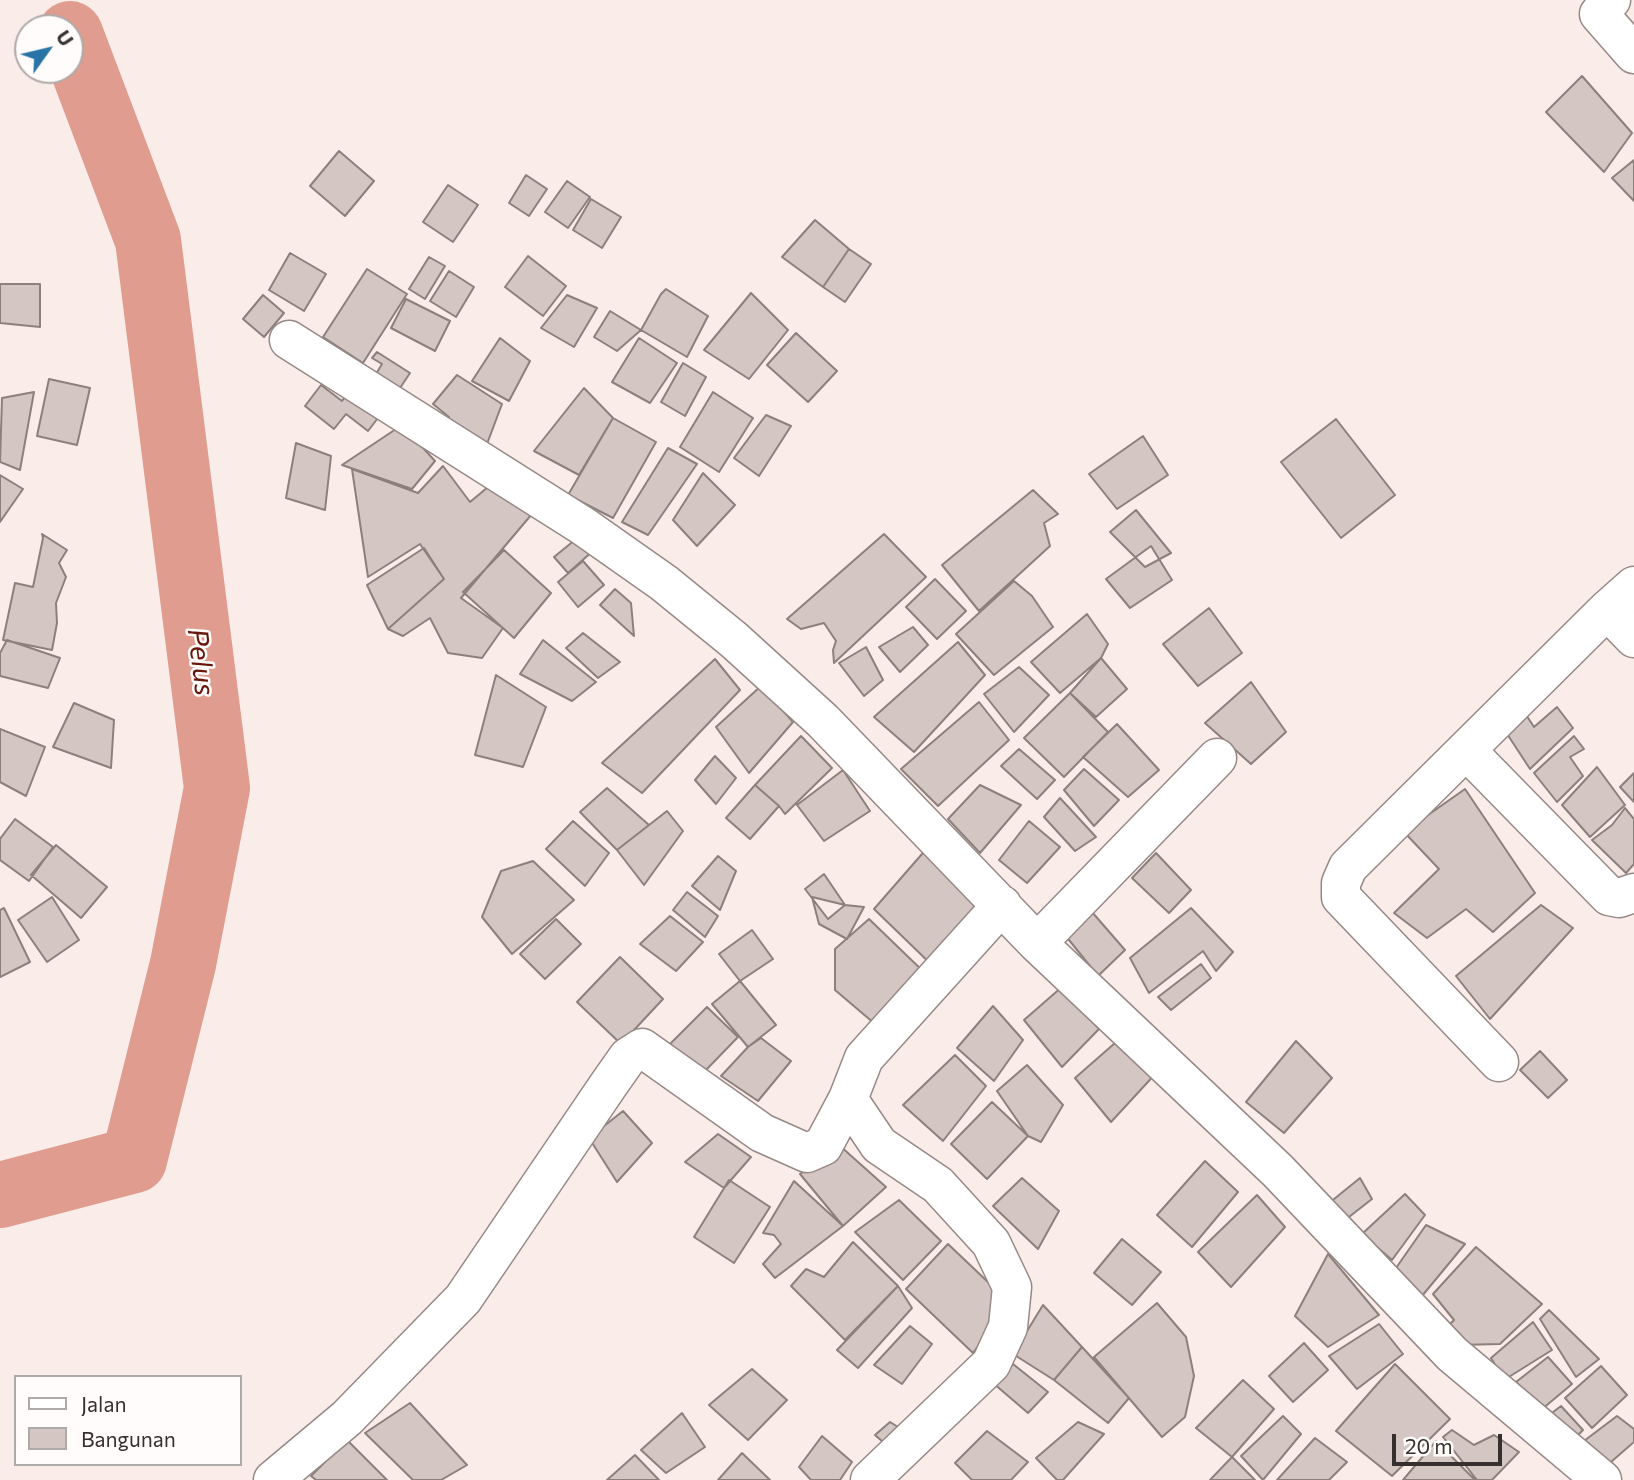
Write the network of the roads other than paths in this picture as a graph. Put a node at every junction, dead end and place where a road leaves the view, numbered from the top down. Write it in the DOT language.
graph roads {
  1 [pos="1611,0"];
  2 [pos="1634,54"];
  3 [pos="289,340"];
  4 [pos="1620,598"];
  5 [pos="1634,638"];
  6 [pos="1466,750"];
  7 [pos="1217,758"];
  8 [pos="1634,893"];
  9 [pos="1002,905"];
  10 [pos="1037,943"];
  11 [pos="1499,1062"];
  12 [pos="848,1099"];
  13 [pos="273,1480"];
  14 [pos="870,1480"];
  15 [pos="1602,1480"];
  1 -- 2 [label="street"];
  3 -- 9 [label="street"];
  4 -- 5 [label="street"];
  4 -- 6 [label="street"];
  6 -- 8 [label="street"];
  6 -- 11 [label="street"];
  7 -- 10 [label="street"];
  9 -- 10 [label="street"];
  9 -- 12 [label="street"];
  10 -- 15 [label="street"];
  12 -- 13 [label="street"];
  12 -- 14 [label="street"];
}
